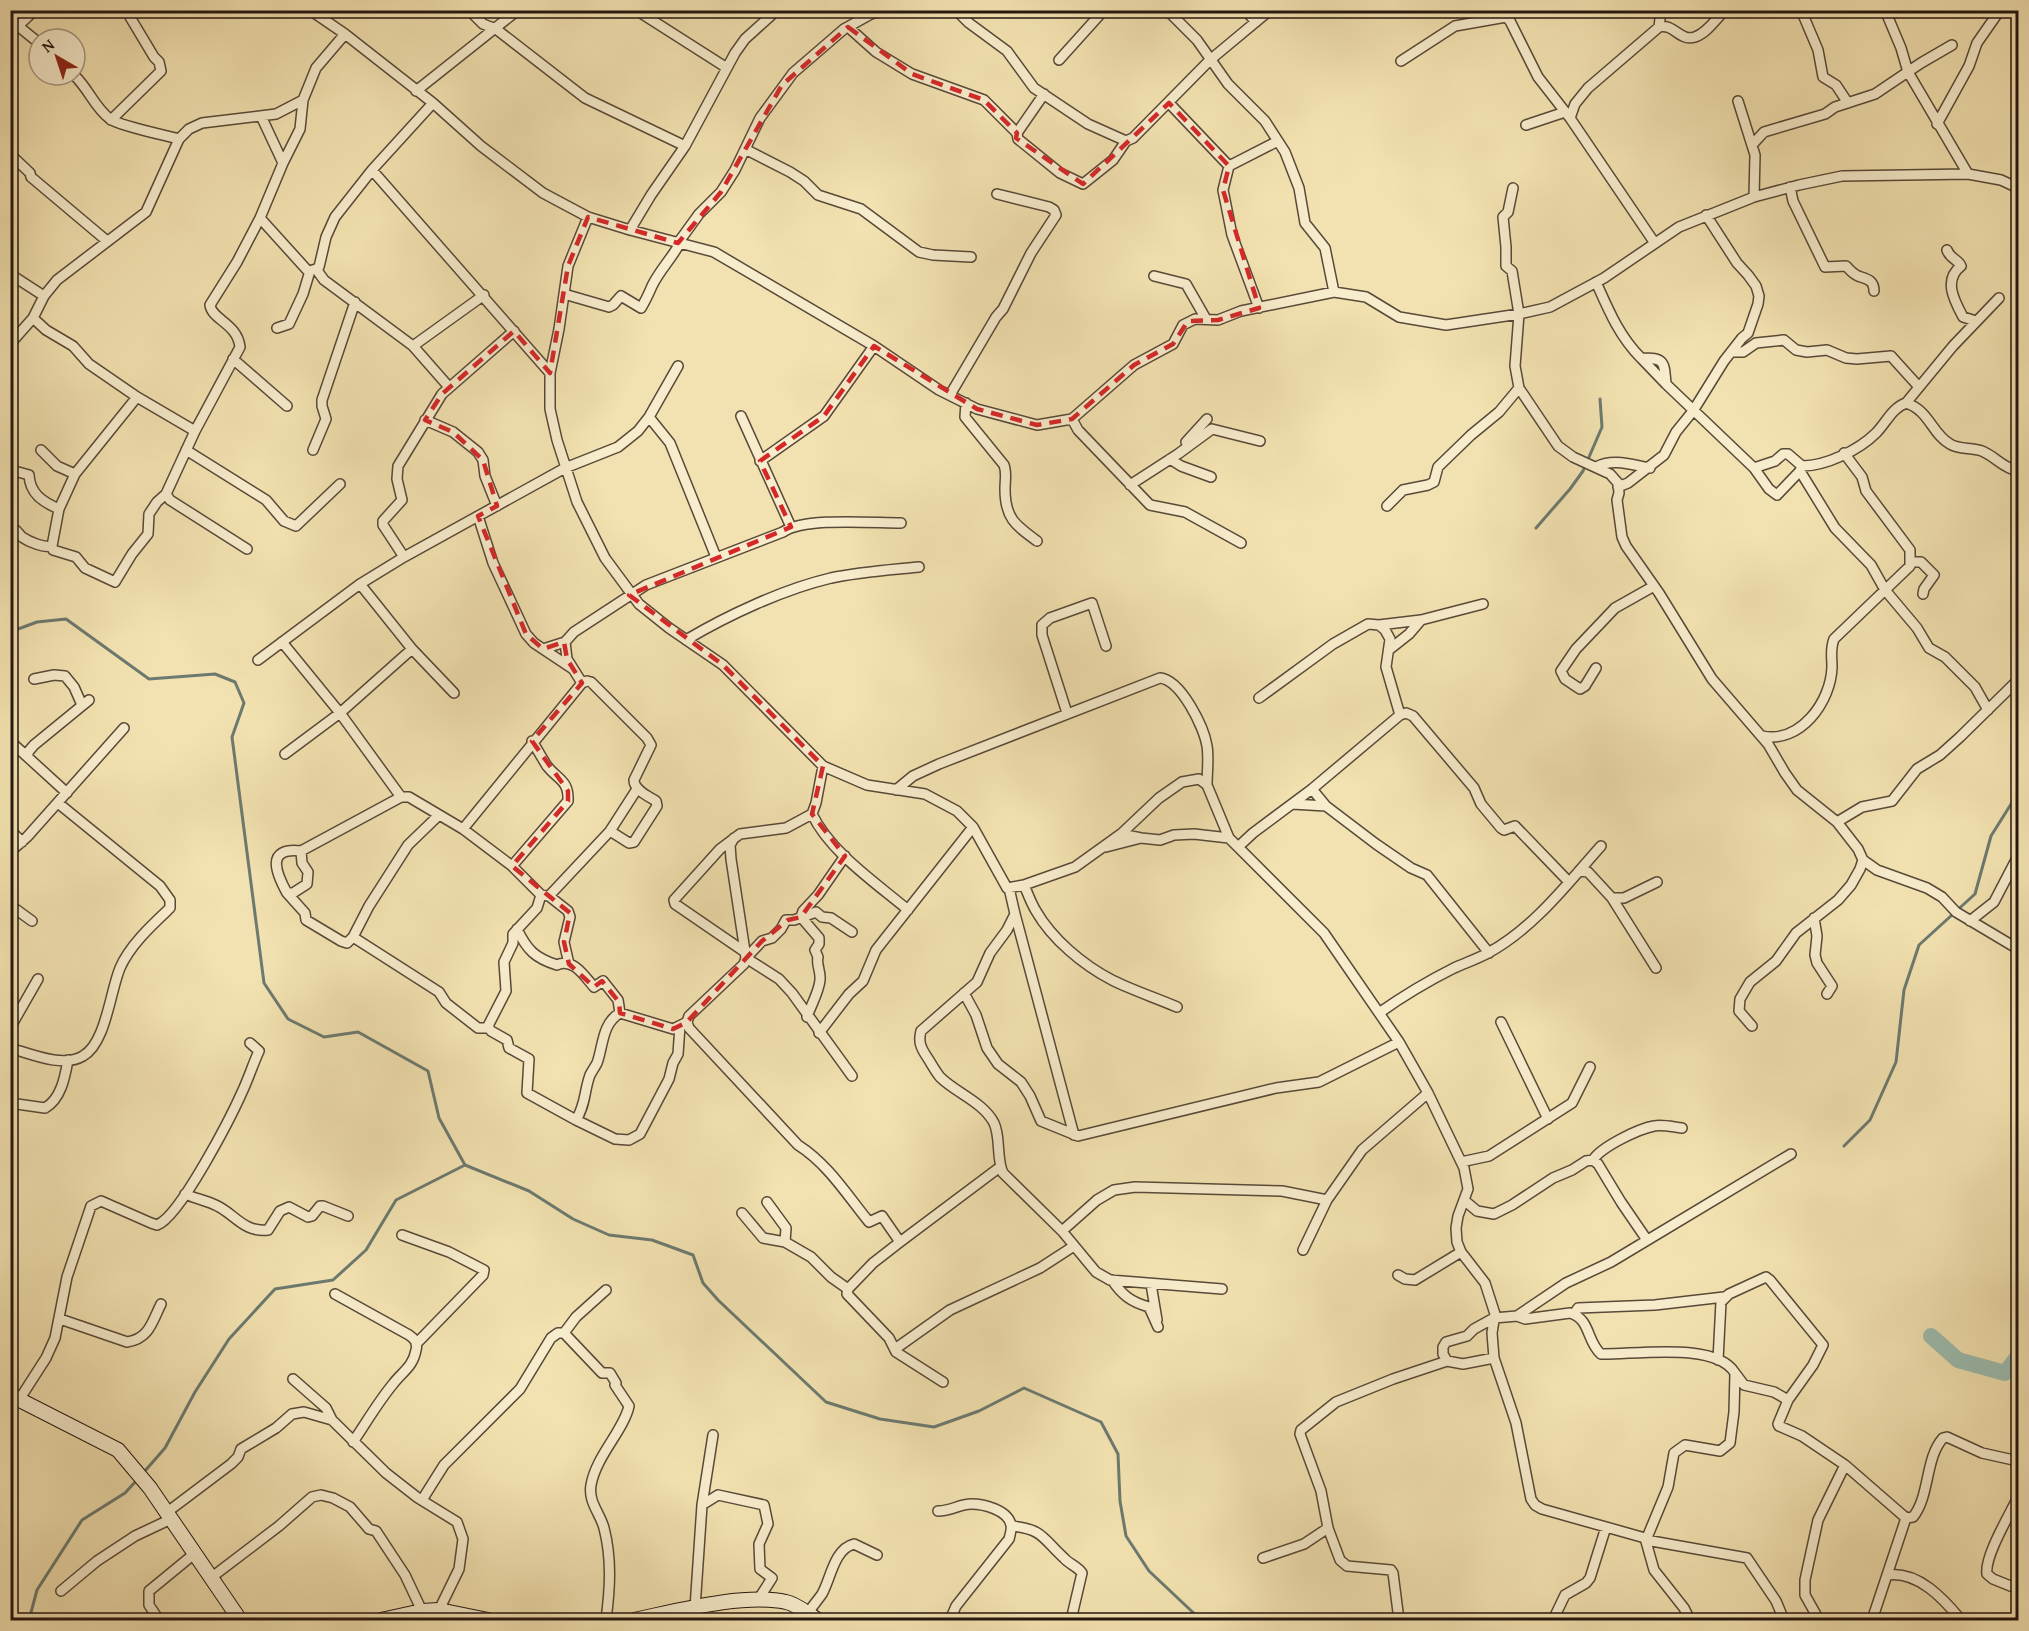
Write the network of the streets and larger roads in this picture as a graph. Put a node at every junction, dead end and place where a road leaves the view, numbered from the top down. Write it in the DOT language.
graph roads {
  1 [pos="35,10"];
  2 [pos="131,10"];
  3 [pos="310,10"];
  4 [pos="469,10"];
  5 [pos="518,10"];
  6 [pos="636,10"];
  7 [pos="777,10"];
  8 [pos="887,10"];
  9 [pos="956,10"];
  10 [pos="1104,10"];
  11 [pos="1167,10"];
  12 [pos="1245,10"];
  13 [pos="1270,10"];
  14 [pos="1661,10"];
  15 [pos="1725,10"];
  16 [pos="1801,10"];
  17 [pos="1885,10"];
  18 [pos="2000,10"];
  19 [pos="1256,22"];
  20 [pos="12,25"];
  21 [pos="848,27"];
  22 [pos="1659,27"];
  23 [pos="496,29"];
  24 [pos="345,34"];
  25 [pos="27,35"];
  26 [pos="1952,45"];
  27 [pos="1059,60"];
  28 [pos="1210,60"];
  29 [pos="1401,61"];
  30 [pos="727,68"];
  31 [pos="1908,72"];
  32 [pos="86,87"];
  33 [pos="416,91"];
  34 [pos="1044,94"];
  35 [pos="303,100"];
  36 [pos="1738,101"];
  37 [pos="433,103"];
  38 [pos="1169,103"];
  39 [pos="1848,103"];
  40 [pos="1568,115"];
  41 [pos="261,116"];
  42 [pos="111,120"];
  43 [pos="1937,123"];
  44 [pos="1526,125"];
  45 [pos="1017,133"];
  46 [pos="179,139"];
  47 [pos="1126,141"];
  48 [pos="1278,141"];
  49 [pos="1752,145"];
  50 [pos="685,146"];
  51 [pos="745,149"];
  52 [pos="10,154"];
  53 [pos="283,163"];
  54 [pos="1229,166"];
  55 [pos="372,170"];
  56 [pos="1968,174"];
  57 [pos="1790,187"];
  58 [pos="1513,188"];
  59 [pos="2019,188"];
  60 [pos="997,194"];
  61 [pos="1755,197"];
  62 [pos="1706,215"];
  63 [pos="588,217"];
  64 [pos="260,218"];
  65 [pos="630,230"];
  66 [pos="107,241"];
  67 [pos="1654,242"];
  68 [pos="679,243"];
  69 [pos="1947,250"];
  70 [pos="971,258"];
  71 [pos="313,270"];
  72 [pos="10,274"];
  73 [pos="1154,276"];
  74 [pos="1596,282"];
  75 [pos="1874,291"];
  76 [pos="1334,292"];
  77 [pos="564,294"];
  78 [pos="484,295"];
  79 [pos="44,296"];
  80 [pos="1999,298"];
  81 [pos="355,302"];
  82 [pos="1258,308"];
  83 [pos="1519,314"];
  84 [pos="33,318"];
  85 [pos="1206,319"];
  86 [pos="1977,321"];
  87 [pos="277,328"];
  88 [pos="514,331"];
  89 [pos="10,344"];
  90 [pos="413,346"];
  91 [pos="874,346"];
  92 [pos="1731,352"];
  93 [pos="233,359"];
  94 [pos="678,366"];
  95 [pos="550,373"];
  96 [pos="448,387"];
  97 [pos="1919,387"];
  98 [pos="1520,388"];
  99 [pos="950,395"];
  100 [pos="136,396"];
  101 [pos="966,403"];
  102 [pos="1906,403"];
  103 [pos="287,406"];
  104 [pos="1693,411"];
  105 [pos="741,416"];
  106 [pos="649,417"];
  107 [pos="1072,419"];
  108 [pos="1207,419"];
  109 [pos="425,420"];
  110 [pos="195,431"];
  111 [pos="1260,441"];
  112 [pos="41,450"];
  113 [pos="186,450"];
  114 [pos="313,450"];
  115 [pos="1844,453"];
  116 [pos="1174,457"];
  117 [pos="760,461"];
  118 [pos="1596,467"];
  119 [pos="566,468"];
  120 [pos="1650,468"];
  121 [pos="1754,468"];
  122 [pos="1801,468"];
  123 [pos="11,470"];
  124 [pos="2019,471"];
  125 [pos="75,474"];
  126 [pos="1210,477"];
  127 [pos="340,484"];
  128 [pos="1130,485"];
  129 [pos="1618,487"];
  130 [pos="166,494"];
  131 [pos="497,506"];
  132 [pos="1388,506"];
  133 [pos="59,509"];
  134 [pos="478,516"];
  135 [pos="901,523"];
  136 [pos="10,527"];
  137 [pos="791,527"];
  138 [pos="1037,540"];
  139 [pos="1241,543"];
  140 [pos="52,546"];
  141 [pos="248,549"];
  142 [pos="404,556"];
  143 [pos="716,557"];
  144 [pos="1912,562"];
  145 [pos="919,567"];
  146 [pos="360,584"];
  147 [pos="1654,586"];
  148 [pos="1885,590"];
  149 [pos="631,594"];
  150 [pos="1923,594"];
  151 [pos="1483,604"];
  152 [pos="1421,620"];
  153 [pos="1379,625"];
  154 [pos="686,640"];
  155 [pos="282,642"];
  156 [pos="565,642"];
  157 [pos="1106,646"];
  158 [pos="412,649"];
  159 [pos="543,649"];
  160 [pos="1390,649"];
  161 [pos="258,660"];
  162 [pos="1596,668"];
  163 [pos="573,669"];
  164 [pos="34,679"];
  165 [pos="2019,680"];
  166 [pos="582,683"];
  167 [pos="454,693"];
  168 [pos="1259,698"];
  169 [pos="1988,711"];
  170 [pos="340,713"];
  171 [pos="1067,713"];
  172 [pos="1400,715"];
  173 [pos="124,728"];
  174 [pos="1762,736"];
  175 [pos="10,741"];
  176 [pos="532,741"];
  177 [pos="285,754"];
  178 [pos="28,757"];
  179 [pos="823,766"];
  180 [pos="1207,785"];
  181 [pos="638,789"];
  182 [pos="1312,789"];
  183 [pos="896,790"];
  184 [pos="67,793"];
  185 [pos="401,797"];
  186 [pos="58,803"];
  187 [pos="1292,804"];
  188 [pos="1326,806"];
  189 [pos="812,814"];
  190 [pos="438,816"];
  191 [pos="1837,822"];
  192 [pos="973,827"];
  193 [pos="463,829"];
  194 [pos="10,830"];
  195 [pos="610,831"];
  196 [pos="1121,834"];
  197 [pos="734,838"];
  198 [pos="1141,838"];
  199 [pos="1229,838"];
  200 [pos="22,842"];
  201 [pos="1601,846"];
  202 [pos="1102,847"];
  203 [pos="1238,847"];
  204 [pos="301,851"];
  205 [pos="10,852"];
  206 [pos="846,856"];
  207 [pos="2019,856"];
  208 [pos="1863,860"];
  209 [pos="512,866"];
  210 [pos="1579,871"];
  211 [pos="1569,882"];
  212 [pos="1657,882"];
  213 [pos="1024,885"];
  214 [pos="1009,888"];
  215 [pos="287,892"];
  216 [pos="545,895"];
  217 [pos="1612,898"];
  218 [pos="10,905"];
  219 [pos="908,910"];
  220 [pos="1015,914"];
  221 [pos="801,917"];
  222 [pos="1814,918"];
  223 [pos="32,921"];
  224 [pos="1970,921"];
  225 [pos="518,929"];
  226 [pos="852,932"];
  227 [pos="353,937"];
  228 [pos="2019,948"];
  229 [pos="1489,953"];
  230 [pos="746,955"];
  231 [pos="569,963"];
  232 [pos="1656,968"];
  233 [pos="38,979"];
  234 [pos="964,993"];
  235 [pos="1827,994"];
  236 [pos="1177,1007"];
  237 [pos="620,1013"];
  238 [pos="1379,1013"];
  239 [pos="807,1017"];
  240 [pos="1501,1022"];
  241 [pos="684,1024"];
  242 [pos="1752,1026"];
  243 [pos="10,1028"];
  244 [pos="489,1028"];
  245 [pos="819,1033"];
  246 [pos="250,1042"];
  247 [pos="1399,1042"];
  248 [pos="10,1048"];
  249 [pos="68,1060"];
  250 [pos="1590,1067"];
  251 [pos="852,1076"];
  252 [pos="1428,1093"];
  253 [pos="10,1102"];
  254 [pos="1548,1119"];
  255 [pos="576,1120"];
  256 [pos="1682,1128"];
  257 [pos="1074,1135"];
  258 [pos="1791,1154"];
  259 [pos="1593,1160"];
  260 [pos="1461,1162"];
  261 [pos="1000,1167"];
  262 [pos="185,1194"];
  263 [pos="1328,1200"];
  264 [pos="1464,1200"];
  265 [pos="767,1203"];
  266 [pos="742,1213"];
  267 [pos="348,1216"];
  268 [pos="1062,1231"];
  269 [pos="402,1235"];
  270 [pos="1647,1240"];
  271 [pos="785,1242"];
  272 [pos="900,1242"];
  273 [pos="1074,1246"];
  274 [pos="1303,1250"];
  275 [pos="1461,1252"];
  276 [pos="1398,1275"];
  277 [pos="1112,1280"];
  278 [pos="1151,1284"];
  279 [pos="848,1289"];
  280 [pos="1222,1289"];
  281 [pos="606,1290"];
  282 [pos="335,1294"];
  283 [pos="1724,1297"];
  284 [pos="161,1304"];
  285 [pos="1574,1314"];
  286 [pos="1517,1316"];
  287 [pos="1494,1318"];
  288 [pos="60,1319"];
  289 [pos="564,1333"];
  290 [pos="416,1344"];
  291 [pos="895,1349"];
  292 [pos="1494,1358"];
  293 [pos="1718,1359"];
  294 [pos="1447,1361"];
  295 [pos="1735,1373"];
  296 [pos="293,1380"];
  297 [pos="943,1382"];
  298 [pos="15,1398"];
  299 [pos="1788,1400"];
  300 [pos="332,1420"];
  301 [pos="713,1435"];
  302 [pos="353,1442"];
  303 [pos="2017,1462"];
  304 [pos="1845,1465"];
  305 [pos="2019,1497"];
  306 [pos="422,1500"];
  307 [pos="702,1505"];
  308 [pos="938,1511"];
  309 [pos="169,1516"];
  310 [pos="1906,1518"];
  311 [pos="1012,1526"];
  312 [pos="1606,1527"];
  313 [pos="1328,1528"];
  314 [pos="1646,1540"];
  315 [pos="194,1554"];
  316 [pos="877,1555"];
  317 [pos="1263,1558"];
  318 [pos="1887,1575"];
  319 [pos="212,1577"];
  320 [pos="2019,1589"];
  321 [pos="61,1591"];
  322 [pos="758,1600"];
  323 [pos="695,1608"];
  324 [pos="422,1611"];
  325 [pos="437,1615"];
  326 [pos="814,1618"];
  327 [pos="234,1619"];
  328 [pos="159,1620"];
  329 [pos="381,1620"];
  330 [pos="488,1620"];
  331 [pos="606,1620"];
  332 [pos="634,1620"];
  333 [pos="950,1620"];
  334 [pos="1071,1620"];
  335 [pos="1399,1620"];
  336 [pos="1553,1620"];
  337 [pos="1690,1620"];
  338 [pos="1784,1620"];
  339 [pos="1819,1620"];
  340 [pos="1872,1620"];
  341 [pos="1961,1620"];
  1 -- 20 [label="street"];
  2 -- 42 [label="street"];
  3 -- 24 [label="street"];
  4 -- 23 [label="street"];
  5 -- 23 [label="street"];
  6 -- 30 [label="street"];
  7 -- 30 [label="street"];
  8 -- 21 [label="street"];
  9 -- 34 [label="street"];
  10 -- 27 [label="street"];
  11 -- 28 [label="street"];
  12 -- 19 [label="street"];
  13 -- 19 [label="street"];
  14 -- 22 [label="street"];
  15 -- 22 [label="street"];
  16 -- 39 [label="street"];
  17 -- 31 [label="street"];
  18 -- 43 [label="street"];
  19 -- 28 [label="street"];
  20 -- 25 [label="street"];
  21 -- 45 [label="street"];
  21 -- 51 [label="street"];
  22 -- 40 [label="street"];
  23 -- 33 [label="street"];
  23 -- 50 [label="street"];
  24 -- 33 [label="street"];
  24 -- 35 [label="street"];
  26 -- 31 [label="street"];
  28 -- 38 [label="street"];
  28 -- 48 [label="street"];
  29 -- 40 [label="street"];
  30 -- 50 [label="street"];
  31 -- 39 [label="street"];
  31 -- 43 [label="street"];
  32 -- 42 [label="street"];
  33 -- 37 [label="street"];
  34 -- 45 [label="street"];
  34 -- 47 [label="street"];
  35 -- 41 [label="street"];
  35 -- 53 [label="street"];
  36 -- 49 [label="street"];
  37 -- 55 [label="street"];
  37 -- 63 [label="street"];
  38 -- 47 [label="street"];
  38 -- 54 [label="street"];
  39 -- 49 [label="street"];
  40 -- 44 [label="street"];
  40 -- 67 [label="street"];
  41 -- 46 [label="street"];
  41 -- 53 [label="street"];
  42 -- 46 [label="street"];
  43 -- 56 [label="street"];
  45 -- 47 [label="street"];
  46 -- 66 [label="street"];
  48 -- 54 [label="street"];
  48 -- 76 [label="street"];
  49 -- 61 [label="street"];
  50 -- 65 [label="street"];
  51 -- 68 [label="street"];
  51 -- 70 [label="street"];
  52 -- 66 [label="street"];
  53 -- 64 [label="street"];
  54 -- 82 [label="street"];
  55 -- 71 [label="street"];
  55 -- 78 [label="street"];
  56 -- 57 [label="street"];
  56 -- 59 [label="street"];
  57 -- 61 [label="street"];
  57 -- 75 [label="street"];
  58 -- 83 [label="street"];
  60 -- 99 [label="street"];
  61 -- 62 [label="street"];
  62 -- 67 [label="street"];
  62 -- 92 [label="street"];
  63 -- 65 [label="street"];
  63 -- 77 [label="street"];
  64 -- 71 [label="street"];
  64 -- 93 [label="street"];
  65 -- 68 [label="street"];
  66 -- 79 [label="street"];
  67 -- 74 [label="street"];
  68 -- 77 [label="street"];
  68 -- 91 [label="street"];
  69 -- 86 [label="street"];
  71 -- 81 [label="street"];
  71 -- 87 [label="street"];
  72 -- 79 [label="street"];
  73 -- 85 [label="street"];
  74 -- 83 [label="street"];
  74 -- 104 [label="street"];
  76 -- 82 [label="street"];
  76 -- 83 [label="street"];
  77 -- 95 [label="street"];
  78 -- 88 [label="street"];
  78 -- 90 [label="street"];
  79 -- 84 [label="street"];
  80 -- 86 [label="street"];
  81 -- 90 [label="street"];
  81 -- 114 [label="street"];
  82 -- 85 [label="street"];
  83 -- 98 [label="street"];
  84 -- 89 [label="street"];
  84 -- 100 [label="street"];
  85 -- 107 [label="street"];
  86 -- 97 [label="street"];
  88 -- 95 [label="street"];
  88 -- 96 [label="street"];
  90 -- 96 [label="street"];
  91 -- 99 [label="street"];
  91 -- 117 [label="street"];
  92 -- 97 [label="street"];
  92 -- 104 [label="street"];
  93 -- 103 [label="street"];
  93 -- 110 [label="street"];
  94 -- 106 [label="street"];
  95 -- 119 [label="street"];
  96 -- 109 [label="street"];
  97 -- 102 [label="street"];
  98 -- 118 [label="street"];
  98 -- 132 [label="street"];
  99 -- 101 [label="street"];
  100 -- 110 [label="street"];
  100 -- 125 [label="street"];
  101 -- 107 [label="street"];
  101 -- 138 [label="street"];
  102 -- 115 [label="street"];
  102 -- 124 [label="street"];
  104 -- 120 [label="street"];
  104 -- 121 [label="street"];
  105 -- 117 [label="street"];
  106 -- 119 [label="street"];
  106 -- 143 [label="street"];
  107 -- 128 [label="street"];
  108 -- 116 [label="street"];
  109 -- 131 [label="street"];
  109 -- 142 [label="street"];
  110 -- 113 [label="street"];
  111 -- 116 [label="street"];
  112 -- 125 [label="street"];
  113 -- 127 [label="street"];
  113 -- 130 [label="street"];
  115 -- 122 [label="street"];
  115 -- 144 [label="street"];
  116 -- 126 [label="street"];
  116 -- 128 [label="street"];
  117 -- 137 [label="street"];
  118 -- 120 [label="street"];
  118 -- 129 [label="street"];
  119 -- 131 [label="street"];
  119 -- 149 [label="street"];
  120 -- 129 [label="street"];
  121 -- 122 [label="street"];
  121 -- 122 [label="street"];
  122 -- 148 [label="street"];
  123 -- 133 [label="street"];
  125 -- 133 [label="street"];
  128 -- 139 [label="street"];
  129 -- 147 [label="street"];
  130 -- 140 [label="street"];
  130 -- 141 [label="street"];
  131 -- 134 [label="street"];
  133 -- 140 [label="street"];
  134 -- 142 [label="street"];
  134 -- 159 [label="street"];
  135 -- 137 [label="street"];
  136 -- 140 [label="street"];
  137 -- 143 [label="street"];
  142 -- 146 [label="street"];
  143 -- 149 [label="street"];
  144 -- 148 [label="street"];
  144 -- 150 [label="street"];
  145 -- 154 [label="street"];
  146 -- 155 [label="street"];
  146 -- 158 [label="street"];
  147 -- 162 [label="street"];
  147 -- 174 [label="street"];
  148 -- 169 [label="street"];
  148 -- 174 [label="street"];
  149 -- 154 [label="street"];
  149 -- 156 [label="street"];
  151 -- 152 [label="street"];
  152 -- 153 [label="street"];
  152 -- 160 [label="street"];
  153 -- 160 [label="street"];
  153 -- 168 [label="street"];
  154 -- 179 [label="street"];
  155 -- 161 [label="street"];
  155 -- 170 [label="street"];
  156 -- 159 [label="street"];
  156 -- 163 [label="street"];
  157 -- 171 [label="street"];
  158 -- 167 [label="street"];
  158 -- 170 [label="street"];
  159 -- 163 [label="street"];
  160 -- 172 [label="street"];
  163 -- 166 [label="street"];
  164 -- 178 [label="street"];
  165 -- 169 [label="street"];
  166 -- 176 [label="street"];
  166 -- 181 [label="street"];
  169 -- 191 [label="street"];
  170 -- 177 [label="street"];
  170 -- 185 [label="street"];
  171 -- 180 [label="street"];
  171 -- 183 [label="street"];
  172 -- 182 [label="street"];
  172 -- 211 [label="street"];
  173 -- 184 [label="street"];
  174 -- 191 [label="street"];
  175 -- 178 [label="street"];
  176 -- 193 [label="street"];
  176 -- 209 [label="street"];
  178 -- 184 [label="street"];
  179 -- 183 [label="street"];
  179 -- 189 [label="street"];
  180 -- 196 [label="street"];
  180 -- 199 [label="street"];
  181 -- 195 [label="street"];
  181 -- 195 [label="street"];
  182 -- 187 [label="street"];
  182 -- 188 [label="street"];
  183 -- 192 [label="street"];
  184 -- 186 [label="street"];
  185 -- 190 [label="street"];
  185 -- 204 [label="street"];
  186 -- 200 [label="street"];
  186 -- 249 [label="street"];
  187 -- 188 [label="street"];
  187 -- 203 [label="street"];
  188 -- 229 [label="street"];
  189 -- 197 [label="street"];
  189 -- 206 [label="street"];
  190 -- 193 [label="street"];
  190 -- 227 [label="street"];
  191 -- 208 [label="street"];
  192 -- 214 [label="street"];
  192 -- 219 [label="street"];
  193 -- 209 [label="street"];
  194 -- 200 [label="street"];
  195 -- 216 [label="street"];
  196 -- 198 [label="street"];
  196 -- 202 [label="street"];
  197 -- 230 [label="street"];
  197 -- 230 [label="street"];
  198 -- 199 [label="street"];
  198 -- 202 [label="street"];
  199 -- 203 [label="street"];
  200 -- 205 [label="street"];
  201 -- 210 [label="street"];
  202 -- 213 [label="street"];
  203 -- 238 [label="street"];
  204 -- 215 [label="street"];
  204 -- 215 [label="street"];
  206 -- 219 [label="street"];
  206 -- 221 [label="street"];
  207 -- 224 [label="street"];
  208 -- 222 [label="street"];
  208 -- 224 [label="street"];
  209 -- 216 [label="street"];
  210 -- 211 [label="street"];
  210 -- 217 [label="street"];
  211 -- 229 [label="street"];
  212 -- 217 [label="street"];
  213 -- 214 [label="street"];
  213 -- 236 [label="street"];
  214 -- 220 [label="street"];
  215 -- 227 [label="street"];
  216 -- 225 [label="street"];
  216 -- 231 [label="street"];
  217 -- 232 [label="street"];
  218 -- 223 [label="street"];
  219 -- 245 [label="street"];
  220 -- 234 [label="street"];
  220 -- 257 [label="street"];
  221 -- 226 [label="street"];
  221 -- 230 [label="street"];
  221 -- 239 [label="street"];
  222 -- 235 [label="street"];
  222 -- 242 [label="street"];
  224 -- 228 [label="street"];
  225 -- 231 [label="street"];
  225 -- 244 [label="street"];
  227 -- 244 [label="street"];
  229 -- 238 [label="street"];
  230 -- 239 [label="street"];
  230 -- 241 [label="street"];
  231 -- 237 [label="street"];
  233 -- 243 [label="street"];
  234 -- 257 [label="street"];
  234 -- 261 [label="street"];
  237 -- 241 [label="street"];
  237 -- 255 [label="street"];
  238 -- 247 [label="street"];
  239 -- 245 [label="street"];
  240 -- 254 [label="street"];
  241 -- 255 [label="street"];
  241 -- 272 [label="street"];
  244 -- 255 [label="street"];
  245 -- 251 [label="street"];
  246 -- 262 [label="street"];
  247 -- 252 [label="street"];
  247 -- 257 [label="street"];
  248 -- 249 [label="street"];
  249 -- 253 [label="street"];
  250 -- 254 [label="street"];
  252 -- 260 [label="street"];
  252 -- 263 [label="street"];
  254 -- 260 [label="street"];
  256 -- 259 [label="street"];
  258 -- 270 [label="street"];
  259 -- 264 [label="street"];
  259 -- 270 [label="street"];
  260 -- 264 [label="street"];
  261 -- 268 [label="street"];
  261 -- 272 [label="street"];
  262 -- 267 [label="street"];
  262 -- 288 [label="street"];
  263 -- 268 [label="street"];
  263 -- 274 [label="street"];
  264 -- 275 [label="street"];
  265 -- 271 [label="street"];
  266 -- 271 [label="street"];
  268 -- 273 [label="street"];
  269 -- 290 [label="street"];
  270 -- 286 [label="street"];
  271 -- 279 [label="street"];
  272 -- 279 [label="street"];
  273 -- 277 [label="street"];
  273 -- 291 [label="street"];
  275 -- 276 [label="street"];
  275 -- 287 [label="street"];
  277 -- 278 [label="street"];
  277 -- 278 [label="street"];
  278 -- 280 [label="street"];
  279 -- 291 [label="street"];
  281 -- 289 [label="street"];
  282 -- 290 [label="street"];
  283 -- 285 [label="street"];
  283 -- 293 [label="street"];
  283 -- 299 [label="street"];
  284 -- 288 [label="street"];
  285 -- 286 [label="street"];
  285 -- 293 [label="street"];
  286 -- 287 [label="street"];
  287 -- 292 [label="street"];
  287 -- 294 [label="street"];
  288 -- 298 [label="street"];
  289 -- 306 [label="street"];
  289 -- 331 [label="street"];
  290 -- 302 [label="street"];
  291 -- 297 [label="street"];
  292 -- 294 [label="street"];
  292 -- 312 [label="street"];
  293 -- 295 [label="street"];
  294 -- 313 [label="street"];
  295 -- 299 [label="street"];
  295 -- 314 [label="street"];
  296 -- 300 [label="street"];
  298 -- 309 [label="street"];
  299 -- 304 [label="street"];
  300 -- 302 [label="street"];
  300 -- 309 [label="street"];
  301 -- 307 [label="street"];
  302 -- 306 [label="street"];
  303 -- 310 [label="street"];
  304 -- 310 [label="street"];
  304 -- 339 [label="street"];
  305 -- 320 [label="street"];
  306 -- 325 [label="street"];
  307 -- 322 [label="street"];
  307 -- 323 [label="street"];
  308 -- 311 [label="street"];
  309 -- 315 [label="street"];
  309 -- 321 [label="street"];
  310 -- 318 [label="street"];
  311 -- 333 [label="street"];
  311 -- 334 [label="street"];
  312 -- 314 [label="street"];
  312 -- 336 [label="street"];
  313 -- 317 [label="street"];
  313 -- 335 [label="street"];
  314 -- 337 [label="street"];
  314 -- 338 [label="street"];
  315 -- 319 [label="street"];
  315 -- 328 [label="street"];
  316 -- 326 [label="street"];
  318 -- 340 [label="street"];
  318 -- 341 [label="street"];
  319 -- 324 [label="street"];
  319 -- 327 [label="street"];
  322 -- 323 [label="street"];
  322 -- 326 [label="street"];
  323 -- 332 [label="street"];
  324 -- 325 [label="street"];
  324 -- 329 [label="street"];
  325 -- 330 [label="street"];
}
